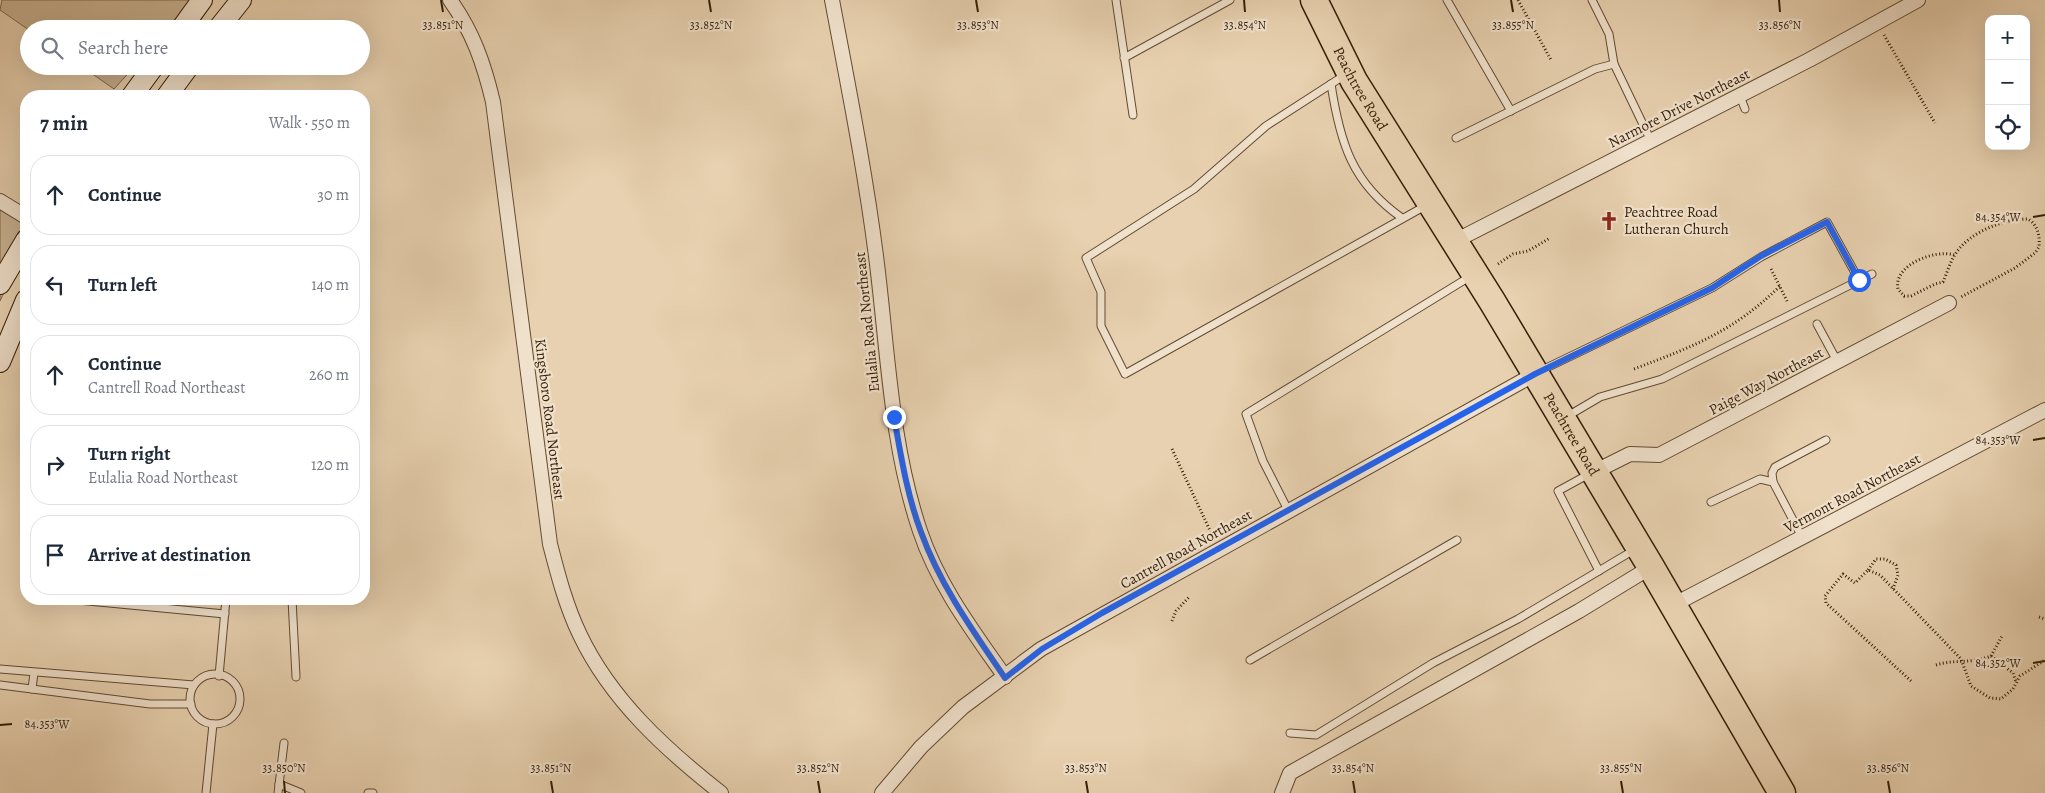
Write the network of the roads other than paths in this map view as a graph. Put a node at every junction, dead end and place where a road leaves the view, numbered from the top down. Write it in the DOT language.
graph roads {
  1 [pos="202,0"];
  2 [pos="241,0"];
  3 [pos="450,0"];
  4 [pos="832,0"];
  5 [pos="1116,0"];
  6 [pos="1230,0"];
  7 [pos="1314,0"];
  8 [pos="1447,0"];
  9 [pos="1592,0"];
  10 [pos="1918,0"];
  11 [pos="188,20"];
  12 [pos="225,20"];
  13 [pos="1124,58"];
  14 [pos="1614,64"];
  15 [pos="147,75"];
  16 [pos="183,75"];
  17 [pos="1340,78"];
  18 [pos="136,90"];
  19 [pos="172,90"];
  20 [pos="1740,96"];
  21 [pos="1745,109"];
  22 [pos="1511,111"];
  23 [pos="1133,115"];
  24 [pos="1456,138"];
  25 [pos="1651,141"];
  26 [pos="0,201"];
  27 [pos="1430,203"];
  28 [pos="20,213"];
  29 [pos="1402,218"];
  30 [pos="1453,242"];
  31 [pos="20,250"];
  32 [pos="1474,274"];
  33 [pos="1872,274"];
  34 [pos="1859,280"];
  35 [pos="0,284"];
  36 [pos="1949,303"];
  37 [pos="20,314"];
  38 [pos="1817,324"];
  39 [pos="1837,361"];
  40 [pos="0,362"];
  41 [pos="1535,374"];
  42 [pos="2045,410"];
  43 [pos="1562,420"];
  44 [pos="1826,440"];
  45 [pos="1594,472"];
  46 [pos="1773,482"];
  47 [pos="1711,502"];
  48 [pos="1288,510"];
  49 [pos="1802,537"];
  50 [pos="1457,540"];
  51 [pos="1645,557"];
  52 [pos="1598,571"];
  53 [pos="138,605"];
  54 [pos="167,605"];
  55 [pos="226,605"];
  56 [pos="292,605"];
  57 [pos="1673,605"];
  58 [pos="167,608"];
  59 [pos="225,614"];
  60 [pos="1250,660"];
  61 [pos="0,669"];
  62 [pos="34,673"];
  63 [pos="219,676"];
  64 [pos="296,676"];
  65 [pos="1005,678"];
  66 [pos="0,685"];
  67 [pos="194,685"];
  68 [pos="32,689"];
  69 [pos="191,704"];
  70 [pos="213,724"];
  71 [pos="1290,733"];
  72 [pos="284,743"];
  73 [pos="279,784"];
  74 [pos="206,793"];
  75 [pos="278,793"];
  76 [pos="301,793"];
  77 [pos="368,793"];
  78 [pos="373,793"];
  79 [pos="721,793"];
  80 [pos="882,793"];
  81 [pos="1282,793"];
  82 [pos="1782,793"];
  1 -- 11 [label="main road"];
  2 -- 12 [label="main road"];
  3 -- 79 [label="street, Kingsboro Road Northeast"];
  4 -- 65 [label="street, Eulalia Road Northeast"];
  5 -- 13 [label="lane"];
  6 -- 13 [label="lane"];
  7 -- 17 [label="highway, Peachtree Road"];
  8 -- 22 [label="lane"];
  9 -- 14 [label="lane"];
  10 -- 20 [label="street, Narmore Drive Northeast"];
  13 -- 23 [label="lane"];
  14 -- 22 [label="lane"];
  14 -- 25 [label="lane"];
  15 -- 18 [label="main road"];
  16 -- 19 [label="main road"];
  17 -- 27 [label="highway, Peachtree Road"];
  17 -- 29 [label="lane"];
  17 -- 29 [label="lane"];
  20 -- 21 [label="lane"];
  20 -- 25 [label="street, Narmore Drive Northeast"];
  22 -- 24 [label="lane"];
  25 -- 30 [label="street, Narmore Drive Northeast"];
  26 -- 28 [label="street"];
  27 -- 29 [label="lane"];
  27 -- 30 [label="highway, Peachtree Road"];
  30 -- 32 [label="highway, Peachtree Road"];
  31 -- 35 [label="main road"];
  32 -- 41 [label="highway, Peachtree Road"];
  32 -- 48 [label="lane"];
  33 -- 34 [label="lane"];
  34 -- 41 [label="lane"];
  34 -- 43 [label="lane"];
  36 -- 39 [label="street, Paige Way Northeast"];
  37 -- 40 [label="main road"];
  38 -- 39 [label="lane"];
  39 -- 45 [label="street, Paige Way Northeast"];
  41 -- 43 [label="highway, Peachtree Road"];
  41 -- 48 [label="street, Cantrell Road Northeast"];
  42 -- 49 [label="street, Vermont Road Northeast"];
  43 -- 45 [label="highway, Peachtree Road"];
  44 -- 46 [label="lane"];
  45 -- 51 [label="highway, Peachtree Road"];
  45 -- 52 [label="lane"];
  46 -- 47 [label="lane"];
  46 -- 49 [label="lane"];
  48 -- 65 [label="street, Cantrell Road Northeast"];
  49 -- 57 [label="street, Vermont Road Northeast"];
  50 -- 60 [label="lane"];
  51 -- 52 [label="lane"];
  51 -- 57 [label="highway, Peachtree Road"];
  51 -- 81 [label="street"];
  52 -- 71 [label="lane"];
  53 -- 58 [label="lane"];
  54 -- 58 [label="lane"];
  55 -- 59 [label="lane"];
  56 -- 64 [label="lane"];
  57 -- 82 [label="highway, Peachtree Road"];
  58 -- 59 [label="lane"];
  59 -- 63 [label="lane"];
  61 -- 62 [label="lane"];
  62 -- 67 [label="lane"];
  62 -- 68 [label="lane"];
  63 -- 67 [label="lane"];
  63 -- 70 [label="lane"];
  65 -- 80 [label="street, Cantrell Road Northeast"];
  66 -- 68 [label="lane"];
  67 -- 69 [label="lane"];
  68 -- 69 [label="lane"];
  69 -- 70 [label="lane"];
  70 -- 74 [label="lane"];
  72 -- 73 [label="lane"];
  73 -- 75 [label="lane"];
  73 -- 76 [label="lane"];
  77 -- 78 [label="lane"];
}
